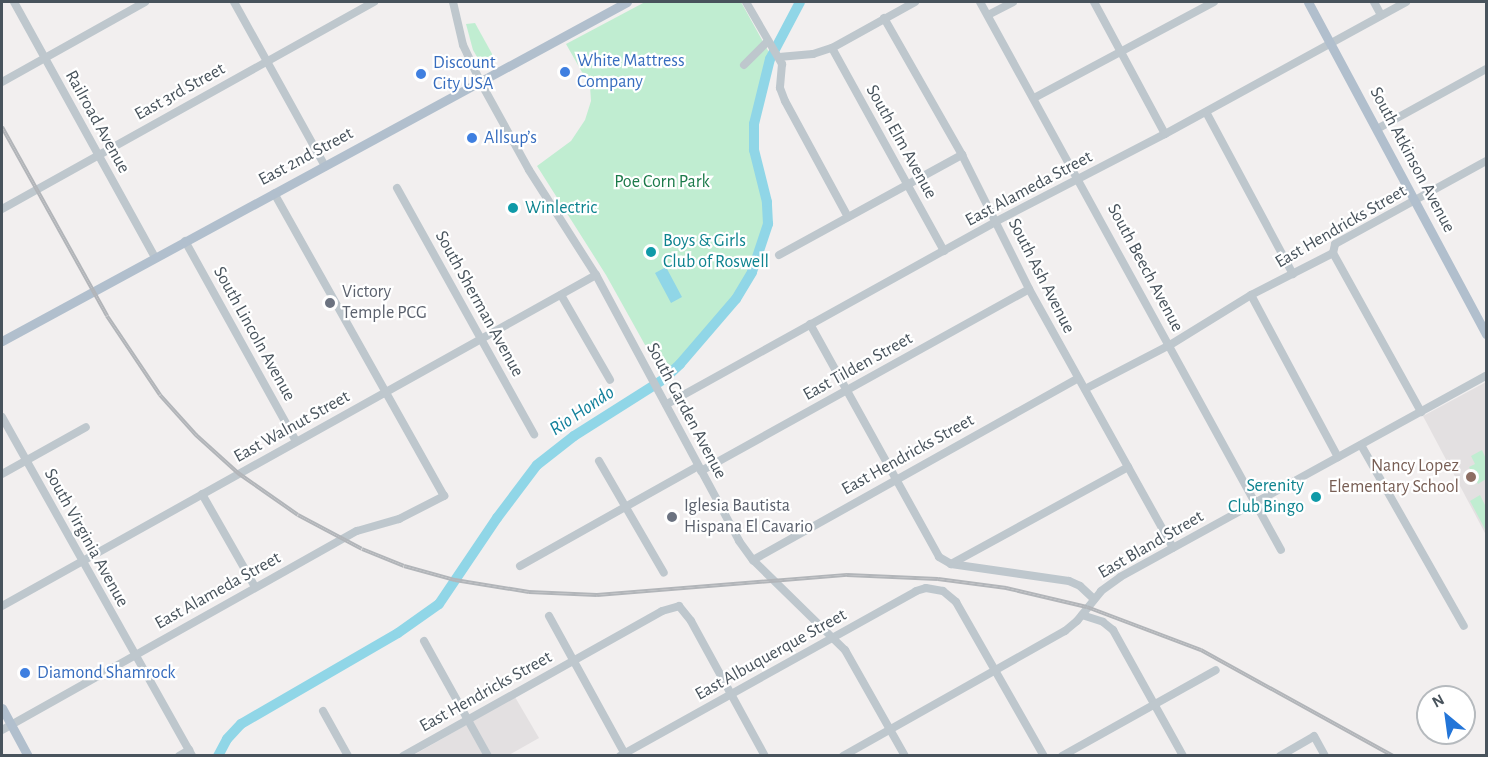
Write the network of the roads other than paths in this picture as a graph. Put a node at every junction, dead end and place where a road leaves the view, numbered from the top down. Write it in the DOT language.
graph roads {
  1 [pos="14,2"];
  2 [pos="145,2"];
  3 [pos="234,2"];
  4 [pos="374,2"];
  5 [pos="453,2"];
  6 [pos="627,2"];
  7 [pos="746,2"];
  8 [pos="915,2"];
  9 [pos="980,2"];
  10 [pos="1013,2"];
  11 [pos="1094,2"];
  12 [pos="1214,2"];
  13 [pos="1308,2"];
  14 [pos="1374,2"];
  15 [pos="1406,2"];
  16 [pos="988,15"];
  17 [pos="1382,15"];
  18 [pos="884,18"];
  19 [pos="769,44"];
  20 [pos="1331,44"];
  21 [pos="832,48"];
  22 [pos="1120,51"];
  23 [pos="778,56"];
  24 [pos="45,58"];
  25 [pos="266,60"];
  26 [pos="744,65"];
  27 [pos="1486,69"];
  28 [pos="2,82"];
  29 [pos="481,83"];
  30 [pos="1034,98"];
  31 [pos="1206,112"];
  32 [pos="1377,129"];
  33 [pos="1165,134"];
  34 [pos="98,155"];
  35 [pos="962,155"];
  36 [pos="1486,161"];
  37 [pos="325,166"];
  38 [pos="1079,178"];
  39 [pos="908,185"];
  40 [pos="397,188"];
  41 [pos="274,193"];
  42 [pos="1415,201"];
  43 [pos="2,209"];
  44 [pos="848,217"];
  45 [pos="995,222"];
  46 [pos="185,241"];
  47 [pos="944,251"];
  48 [pos="1333,253"];
  49 [pos="779,255"];
  50 [pos="155,257"];
  51 [pos="1293,274"];
  52 [pos="596,275"];
  53 [pos="1029,289"];
  54 [pos="561,295"];
  55 [pos="1251,295"];
  56 [pos="810,324"];
  57 [pos="1486,334"];
  58 [pos="482,339"];
  59 [pos="2,341"];
  60 [pos="1170,345"];
  61 [pos="1486,376"];
  62 [pos="1078,378"];
  63 [pos="610,380"];
  64 [pos="1085,389"];
  65 [pos="847,390"];
  66 [pos="386,392"];
  67 [pos="667,404"];
  68 [pos="1421,412"];
  69 [pos="2,417"];
  70 [pos="86,427"];
  71 [pos="534,434"];
  72 [pos="296,441"];
  73 [pos="1361,445"];
  74 [pos="1338,457"];
  75 [pos="26,461"];
  76 [pos="599,461"];
  77 [pos="1128,467"];
  78 [pos="700,469"];
  79 [pos="2,474"];
  80 [pos="896,479"];
  81 [pos="202,494"];
  82 [pos="1256,502"];
  83 [pos="626,507"];
  84 [pos="1173,548"];
  85 [pos="1281,550"];
  86 [pos="753,560"];
  87 [pos="82,561"];
  88 [pos="951,564"];
  89 [pos="520,566"];
  90 [pos="664,573"];
  91 [pos="255,587"];
  92 [pos="1094,599"];
  93 [pos="2,606"];
  94 [pos="1082,615"];
  95 [pos="549,616"];
  96 [pos="1464,626"];
  97 [pos="834,637"];
  98 [pos="424,641"];
  99 [pos="134,655"];
  100 [pos="574,660"];
  101 [pos="996,670"];
  102 [pos="1216,670"];
  103 [pos="731,694"];
  104 [pos="1154,704"];
  105 [pos="2,708"];
  106 [pos="323,711"];
  107 [pos="468,719"];
  108 [pos="11,724"];
  109 [pos="890,729"];
  110 [pos="2,730"];
  111 [pos="190,753"];
  112 [pos="624,755"];
  113 [pos="28,756"];
  114 [pos="179,756"];
  115 [pos="348,756"];
  116 [pos="403,756"];
  117 [pos="488,756"];
  118 [pos="765,756"];
  119 [pos="843,756"];
  120 [pos="905,756"];
  121 [pos="1044,756"];
  122 [pos="1062,756"];
  123 [pos="1183,756"];
  124 [pos="1280,756"];
  125 [pos="1325,756"];
  1 -- 24 [label="street, Railroad Avenue"];
  2 -- 24 [label="street"];
  3 -- 25 [label="street"];
  4 -- 25 [label="street, East 3rd Street"];
  5 -- 29 [label="street, South Garden Avenue"];
  6 -- 29 [label="main road, East 2nd Street"];
  7 -- 19 [label="street"];
  8 -- 18 [label="street"];
  9 -- 16 [label="street, South Beech Avenue"];
  10 -- 16 [label="street"];
  11 -- 22 [label="street"];
  12 -- 22 [label="street"];
  13 -- 20 [label="main road, South Atkinson Avenue"];
  14 -- 17 [label="street"];
  15 -- 17 [label="street, East Alameda Street"];
  16 -- 30 [label="street, South Beech Avenue"];
  17 -- 20 [label="street, East Alameda Street"];
  18 -- 21 [label="street"];
  18 -- 35 [label="street, South Ash Avenue"];
  19 -- 23 [label="street"];
  19 -- 26 [label="street"];
  20 -- 31 [label="street, East Alameda Street"];
  20 -- 32 [label="main road, South Atkinson Avenue"];
  21 -- 23 [label="street"];
  21 -- 39 [label="street, South Elm Avenue"];
  22 -- 30 [label="street"];
  22 -- 33 [label="street"];
  23 -- 44 [label="street"];
  24 -- 28 [label="street"];
  24 -- 34 [label="street, Railroad Avenue"];
  25 -- 34 [label="street, East 3rd Street"];
  25 -- 37 [label="street"];
  27 -- 32 [label="street"];
  29 -- 37 [label="main road, East 2nd Street"];
  29 -- 52 [label="street, South Garden Avenue"];
  30 -- 38 [label="street, South Beech Avenue"];
  31 -- 33 [label="street, East Alameda Street"];
  31 -- 51 [label="street"];
  32 -- 42 [label="main road, South Atkinson Avenue"];
  33 -- 38 [label="street, East Alameda Street"];
  34 -- 43 [label="street, East 3rd Street"];
  34 -- 50 [label="street, Railroad Avenue"];
  35 -- 39 [label="street"];
  35 -- 45 [label="street, South Ash Avenue"];
  36 -- 42 [label="street, East Hendricks Street"];
  37 -- 41 [label="main road, East 2nd Street"];
  38 -- 45 [label="street, East Alameda Street"];
  38 -- 60 [label="street, South Beech Avenue"];
  39 -- 44 [label="street"];
  39 -- 47 [label="street, South Elm Avenue"];
  40 -- 58 [label="street, South Sherman Avenue"];
  41 -- 46 [label="main road, East 2nd Street"];
  41 -- 66 [label="street"];
  42 -- 48 [label="street, East Hendricks Street"];
  42 -- 57 [label="main road, South Atkinson Avenue"];
  44 -- 49 [label="street"];
  45 -- 47 [label="street, East Alameda Street"];
  45 -- 53 [label="street, South Ash Avenue"];
  46 -- 50 [label="main road, East 2nd Street"];
  46 -- 72 [label="street, South Lincoln Avenue"];
  47 -- 56 [label="street, East Alameda Street"];
  48 -- 51 [label="street, East Hendricks Street"];
  48 -- 68 [label="street"];
  50 -- 59 [label="main road, East 2nd Street"];
  51 -- 55 [label="street, East Hendricks Street"];
  52 -- 54 [label="street, East Walnut Street"];
  52 -- 67 [label="street, South Garden Avenue"];
  53 -- 62 [label="street, South Ash Avenue"];
  53 -- 65 [label="street, East Tilden Street"];
  54 -- 58 [label="street, East Walnut Street"];
  54 -- 63 [label="street"];
  55 -- 60 [label="street, East Hendricks Street"];
  55 -- 74 [label="street"];
  56 -- 65 [label="street"];
  56 -- 67 [label="street, East Alameda Street"];
  58 -- 66 [label="street, East Walnut Street"];
  58 -- 71 [label="street, South Sherman Avenue"];
  60 -- 64 [label="street, East Hendricks Street"];
  60 -- 82 [label="street, South Beech Avenue"];
  61 -- 68 [label="street, East Bland Street"];
  62 -- 64 [label="street, South Ash Avenue"];
  62 -- 80 [label="street, East Hendricks Street"];
  64 -- 77 [label="street, South Ash Avenue"];
  65 -- 78 [label="street, East Tilden Street"];
  65 -- 80 [label="street"];
  66 -- 72 [label="street, East Walnut Street"];
  66 -- 91 [label="street, East Alameda Street"];
  67 -- 78 [label="street, South Garden Avenue"];
  68 -- 73 [label="street, East Bland Street"];
  69 -- 75 [label="street, South Virginia Avenue"];
  70 -- 75 [label="street"];
  72 -- 81 [label="street, East Walnut Street"];
  73 -- 74 [label="street, East Bland Street"];
  73 -- 96 [label="street"];
  74 -- 82 [label="street, East Bland Street"];
  75 -- 79 [label="street"];
  75 -- 87 [label="street, South Virginia Avenue"];
  76 -- 83 [label="street"];
  77 -- 84 [label="street, South Ash Avenue"];
  77 -- 88 [label="street"];
  78 -- 83 [label="street, East Tilden Street"];
  78 -- 86 [label="street, South Garden Avenue"];
  80 -- 86 [label="street, East Hendricks Street"];
  80 -- 88 [label="street"];
  81 -- 87 [label="street, East Walnut Street"];
  81 -- 91 [label="street"];
  82 -- 84 [label="street, East Bland Street"];
  82 -- 85 [label="street, South Beech Avenue"];
  83 -- 89 [label="street, East Tilden Street"];
  83 -- 90 [label="street"];
  84 -- 92 [label="street, East Bland Street"];
  86 -- 97 [label="street, South Garden Avenue"];
  87 -- 93 [label="street, East Walnut Street"];
  87 -- 99 [label="street, South Virginia Avenue"];
  88 -- 92 [label="street"];
  91 -- 99 [label="street, East Alameda Street"];
  92 -- 94 [label="street, East Bland Street"];
  94 -- 101 [label="street, East Bland Street"];
  94 -- 104 [label="street"];
  95 -- 100 [label="street"];
  97 -- 101 [label="street, East Albuquerque Street"];
  97 -- 103 [label="street, East Albuquerque Street"];
  97 -- 109 [label="street, South Garden Avenue"];
  98 -- 107 [label="street"];
  99 -- 108 [label="street, East Alameda Street"];
  99 -- 111 [label="street, South Virginia Avenue"];
  100 -- 103 [label="street, East Hendricks Street"];
  100 -- 107 [label="street, East Hendricks Street"];
  100 -- 112 [label="street"];
  101 -- 109 [label="street, East Bland Street"];
  101 -- 121 [label="street"];
  102 -- 104 [label="street"];
  103 -- 112 [label="street, East Albuquerque Street"];
  103 -- 118 [label="street"];
  104 -- 122 [label="street"];
  104 -- 123 [label="street"];
  105 -- 108 [label="main road"];
  106 -- 115 [label="street"];
  107 -- 116 [label="street, East Hendricks Street"];
  107 -- 117 [label="street"];
  108 -- 110 [label="street, East Alameda Street"];
  108 -- 113 [label="main road"];
  109 -- 119 [label="street, East Bland Street"];
  109 -- 120 [label="street, South Garden Avenue"];
  111 -- 114 [label="street"];
  124 -- 125 [label="street"];
}
